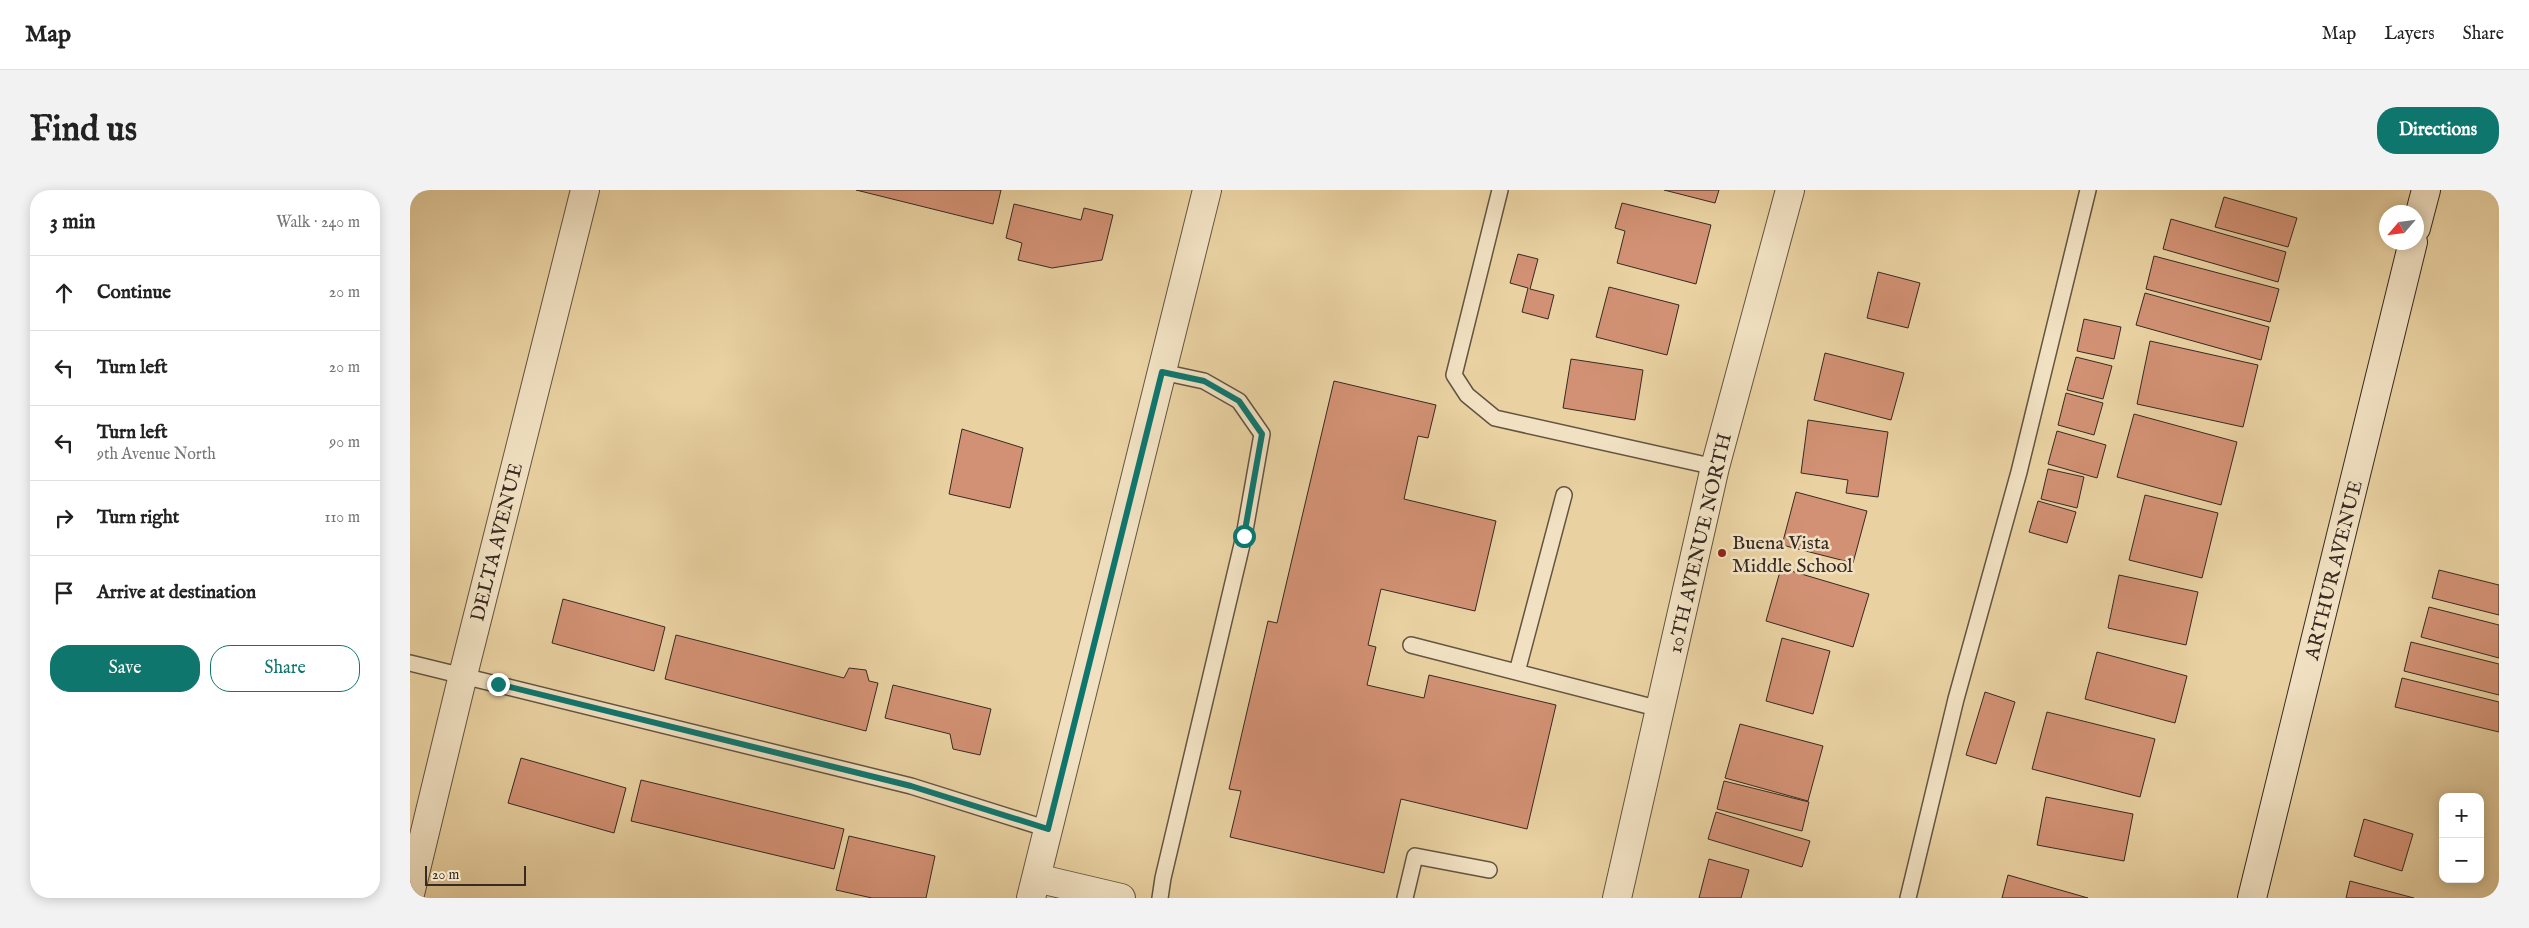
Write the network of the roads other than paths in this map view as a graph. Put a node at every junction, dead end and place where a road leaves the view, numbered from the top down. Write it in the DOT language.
graph roads {
  1 [pos="585,190"];
  2 [pos="1207,190"];
  3 [pos="1500,190"];
  4 [pos="1790,190"];
  5 [pos="2088,190"];
  6 [pos="2426,190"];
  7 [pos="2422,205"];
  8 [pos="2411,250"];
  9 [pos="1162,372"];
  10 [pos="1715,467"];
  11 [pos="1564,495"];
  12 [pos="1411,645"];
  13 [pos="410,663"];
  14 [pos="1517,672"];
  15 [pos="462,675"];
  16 [pos="1660,709"];
  17 [pos="1048,829"];
  18 [pos="1489,870"];
  19 [pos="1034,888"];
  20 [pos="410,894"];
  21 [pos="1120,898"];
  22 [pos="1160,898"];
  23 [pos="1405,898"];
  24 [pos="1617,898"];
  25 [pos="1908,898"];
  26 [pos="2252,898"];
  1 -- 15 [label="street, DELTA AVENUE"];
  2 -- 9 [label="street"];
  3 -- 10 [label="lane"];
  4 -- 10 [label="street, 10TH AVENUE NORTH"];
  5 -- 25 [label="lane"];
  6 -- 7 [label="street"];
  8 -- 26 [label="street, ARTHUR AVENUE"];
  9 -- 17 [label="street"];
  9 -- 22 [label="lane"];
  10 -- 16 [label="street, 10TH AVENUE NORTH"];
  11 -- 14 [label="lane"];
  12 -- 14 [label="lane"];
  13 -- 15 [label="lane"];
  14 -- 16 [label="lane"];
  15 -- 17 [label="lane"];
  15 -- 20 [label="street, DELTA AVENUE"];
  16 -- 24 [label="street, 10TH AVENUE NORTH"];
  17 -- 19 [label="street"];
  18 -- 23 [label="lane"];
  19 -- 21 [label="street"];
}
